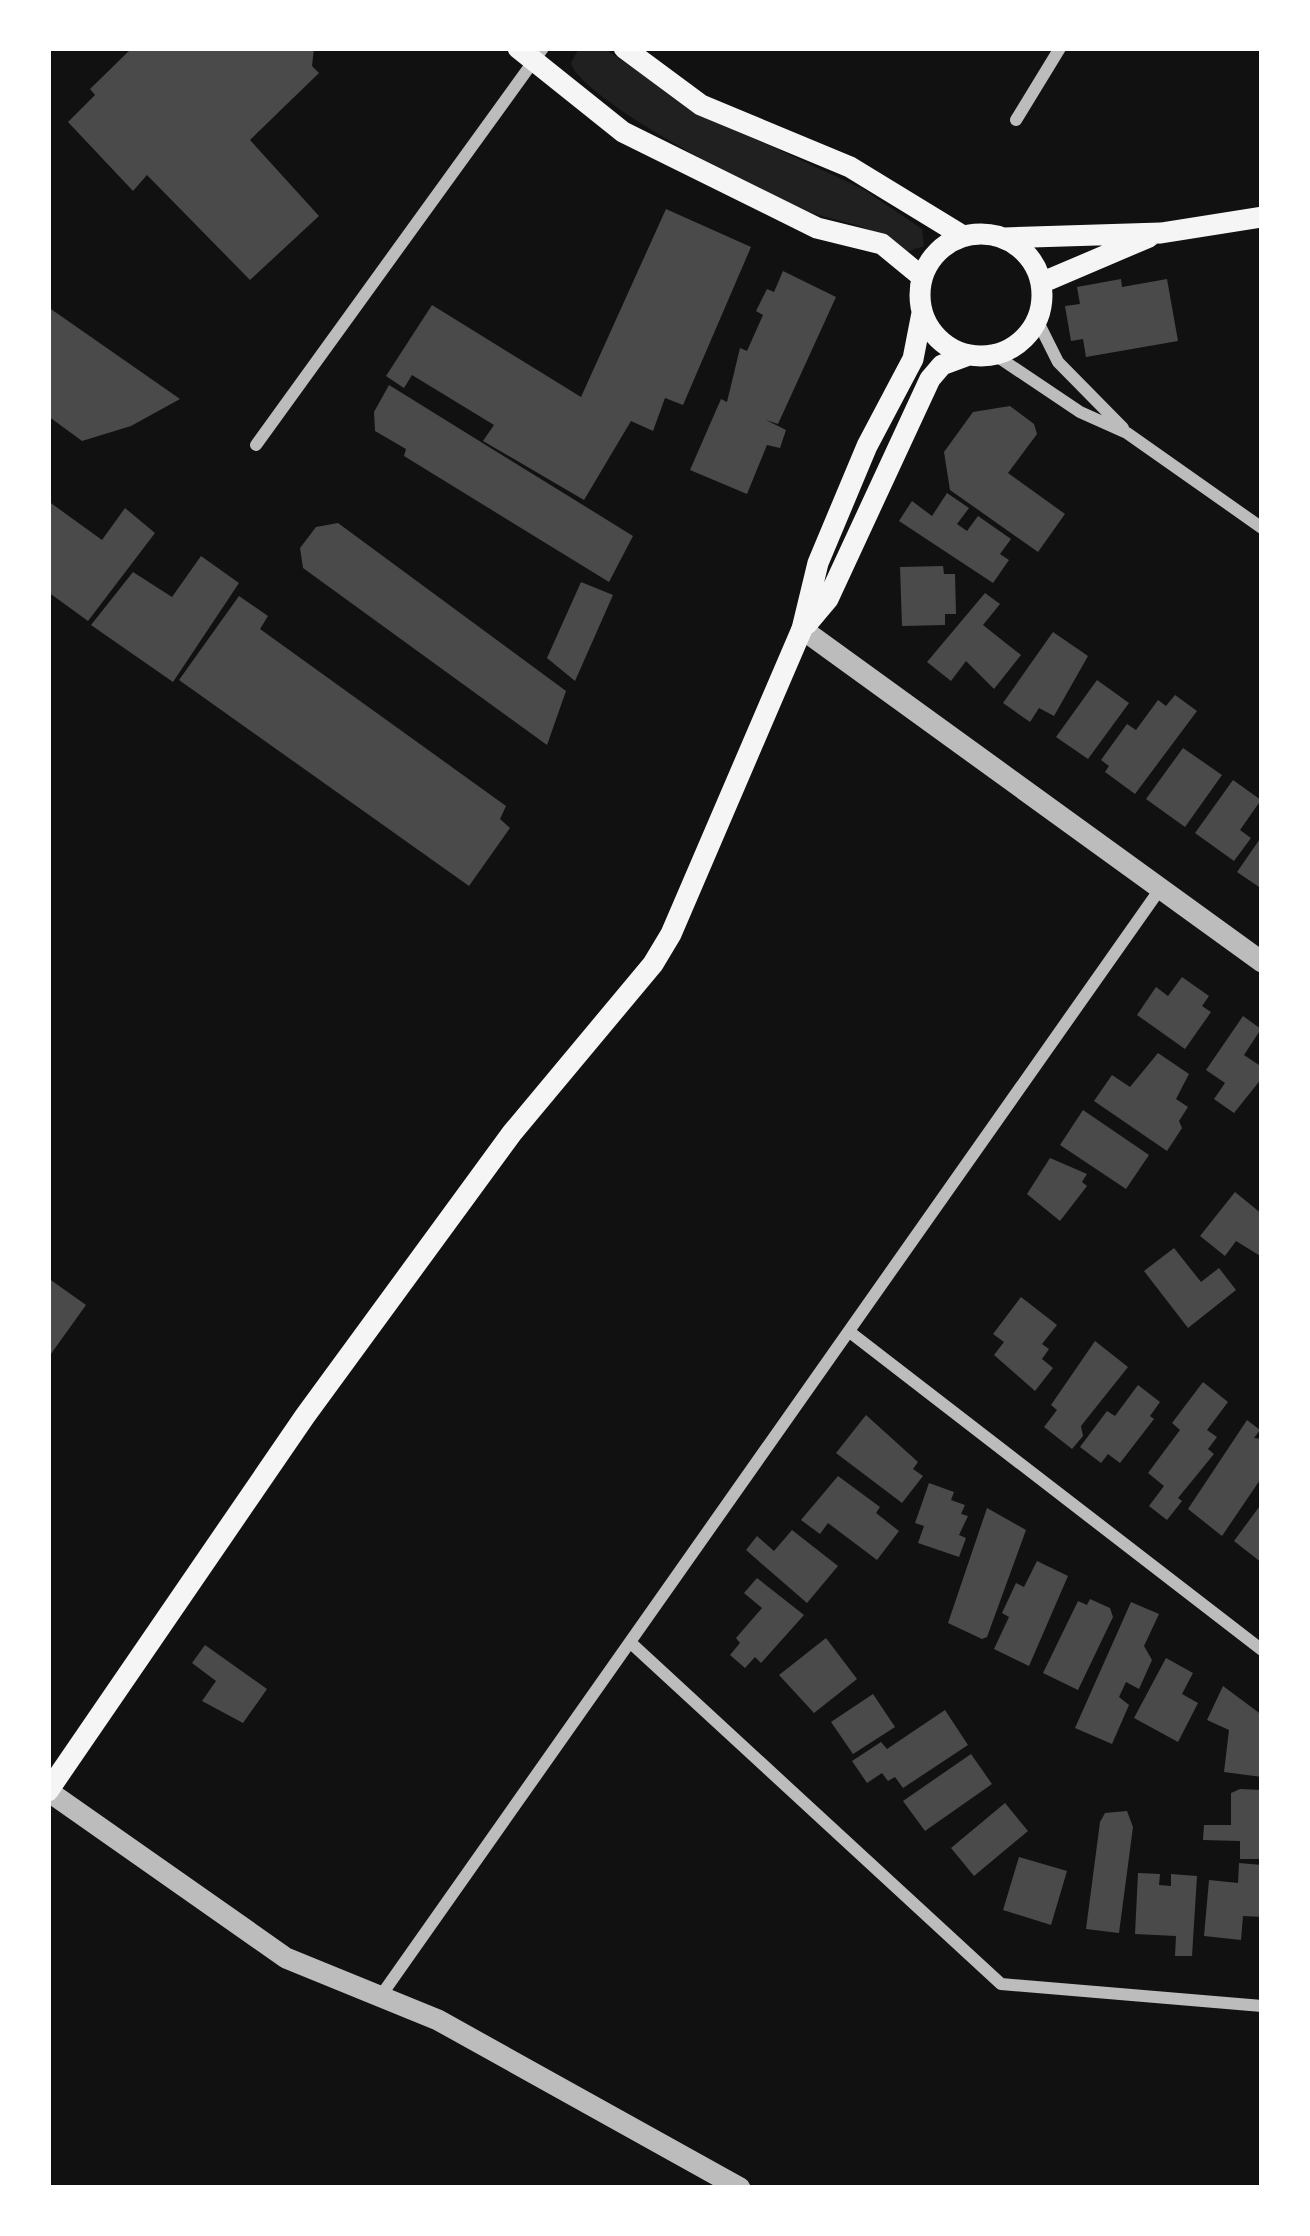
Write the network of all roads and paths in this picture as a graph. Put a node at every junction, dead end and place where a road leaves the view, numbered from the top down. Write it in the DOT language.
graph roads {
  1 [pos="624,48"];
  2 [pos="1060,48"];
  3 [pos="531,53"];
  4 [pos="1016,119"];
  5 [pos="1262,217"];
  6 [pos="1161,232"];
  7 [pos="963,236"];
  8 [pos="1004,238"];
  9 [pos="922,277"];
  10 [pos="1041,284"];
  11 [pos="922,313"];
  12 [pos="1036,320"];
  13 [pos="969,355"];
  14 [pos="995,355"];
  15 [pos="1127,433"];
  16 [pos="256,445"];
  17 [pos="1262,528"];
  18 [pos="802,629"];
  19 [pos="1160,889"];
  20 [pos="1262,962"];
  21 [pos="850,1334"];
  22 [pos="632,1644"];
  23 [pos="1262,1650"];
  24 [pos="48,1791"];
  25 [pos="380,1997"];
  26 [pos="1262,2006"];
  27 [pos="740,2188"];
  1 -- 7 [label="main road"];
  2 -- 4 [label="street"];
  3 -- 9 [label="main road"];
  3 -- 16 [label="street"];
  5 -- 6 [label="main road"];
  6 -- 8 [label="main road"];
  6 -- 10 [label="main road"];
  7 -- 8 [label="main road"];
  7 -- 9 [label="main road"];
  8 -- 10 [label="main road"];
  9 -- 11 [label="main road"];
  10 -- 12 [label="main road"];
  11 -- 13 [label="main road"];
  11 -- 18 [label="main road"];
  12 -- 14 [label="main road"];
  12 -- 15 [label="street"];
  13 -- 14 [label="main road"];
  13 -- 18 [label="main road"];
  14 -- 15 [label="street"];
  15 -- 17 [label="street"];
  18 -- 19 [label="street"];
  18 -- 24 [label="main road"];
  19 -- 20 [label="street"];
  19 -- 21 [label="street"];
  21 -- 22 [label="street"];
  21 -- 23 [label="street"];
  22 -- 25 [label="street"];
  22 -- 26 [label="street"];
  24 -- 25 [label="street"];
  25 -- 27 [label="street"];
}
